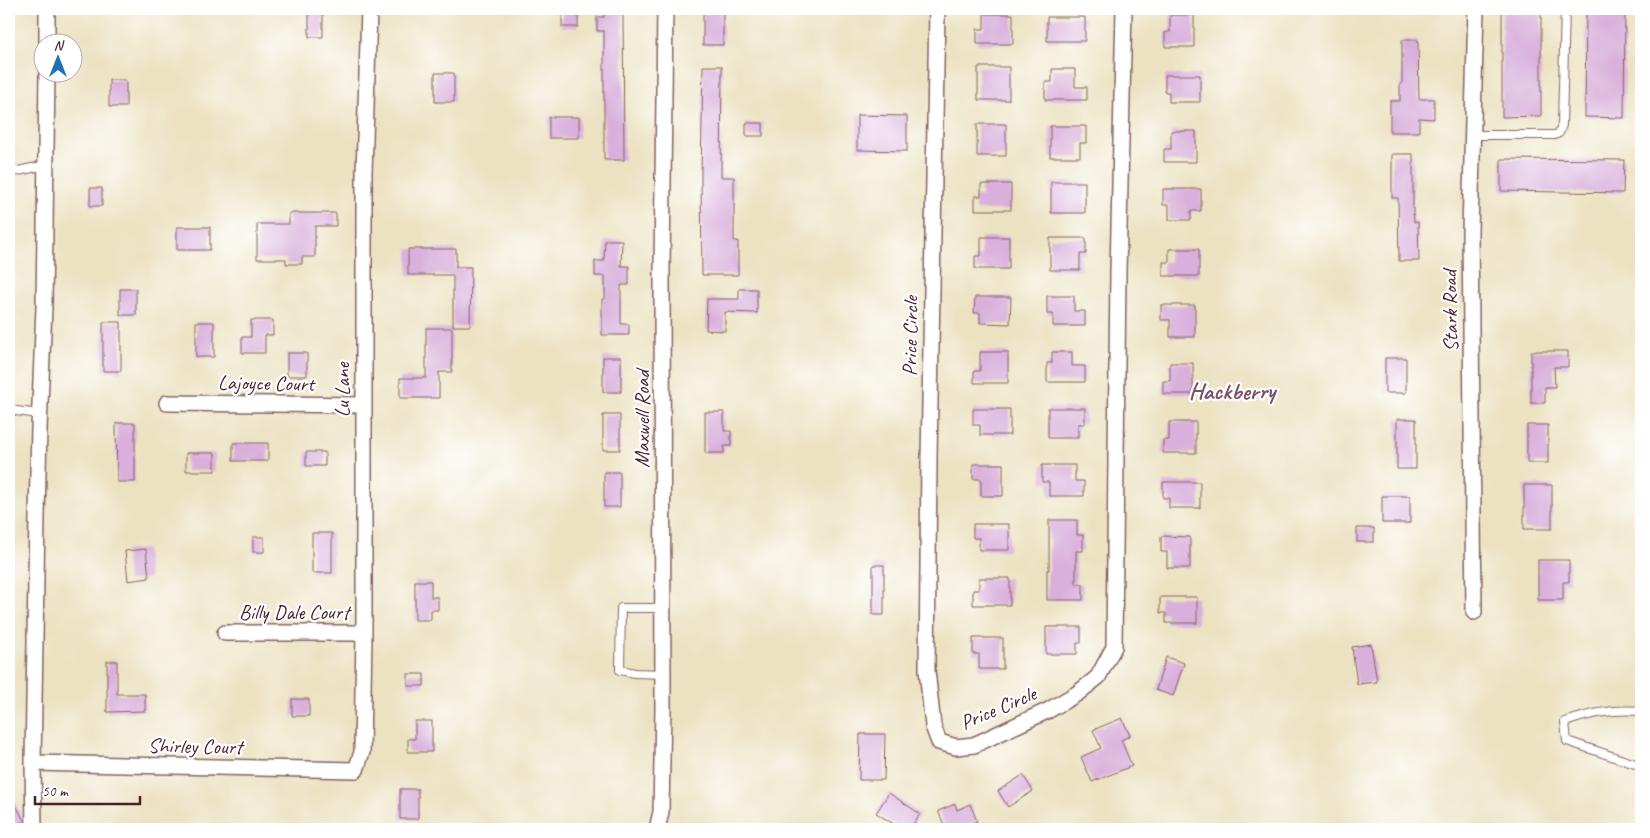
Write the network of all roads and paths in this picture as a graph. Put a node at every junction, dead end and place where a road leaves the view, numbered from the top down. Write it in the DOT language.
graph roads {
  1 [pos="47,9"];
  2 [pos="369,9"];
  3 [pos="665,9"];
  4 [pos="937,9"];
  5 [pos="1124,9"];
  6 [pos="1476,9"];
  7 [pos="1565,9"];
  8 [pos="47,32"];
  9 [pos="47,82"];
  10 [pos="1473,135"];
  11 [pos="46,165"];
  12 [pos="9,172"];
  13 [pos="167,403"];
  14 [pos="364,406"];
  15 [pos="9,410"];
  16 [pos="39,414"];
  17 [pos="664,608"];
  18 [pos="1474,612"];
  19 [pos="225,633"];
  20 [pos="364,633"];
  21 [pos="663,674"];
  22 [pos="1641,711"];
  23 [pos="33,764"];
  24 [pos="1641,766"];
  25 [pos="356,770"];
  26 [pos="34,829"];
  27 [pos="657,829"];
  1 -- 8 [label="street"];
  2 -- 14 [label="street, Lu Lane"];
  3 -- 17 [label="street, Maxwell Road"];
  4 -- 5 [label="street, Price Circle"];
  6 -- 10 [label="street, Stark Road"];
  7 -- 10 [label="lane"];
  9 -- 11 [label="street"];
  10 -- 18 [label="street, Stark Road"];
  11 -- 12 [label="lane"];
  11 -- 16 [label="street"];
  13 -- 14 [label="street, Lajoyce Court"];
  14 -- 20 [label="street, Lu Lane"];
  15 -- 16 [label="lane"];
  16 -- 23 [label="street"];
  17 -- 21 [label="street, Maxwell Road"];
  17 -- 21 [label="lane"];
  19 -- 20 [label="street, Billy Dale Court"];
  20 -- 25 [label="street, Lu Lane"];
  21 -- 27 [label="street, Maxwell Road"];
  22 -- 24 [label="lane"];
  23 -- 25 [label="street, Shirley Court"];
  23 -- 26 [label="street"];
}
